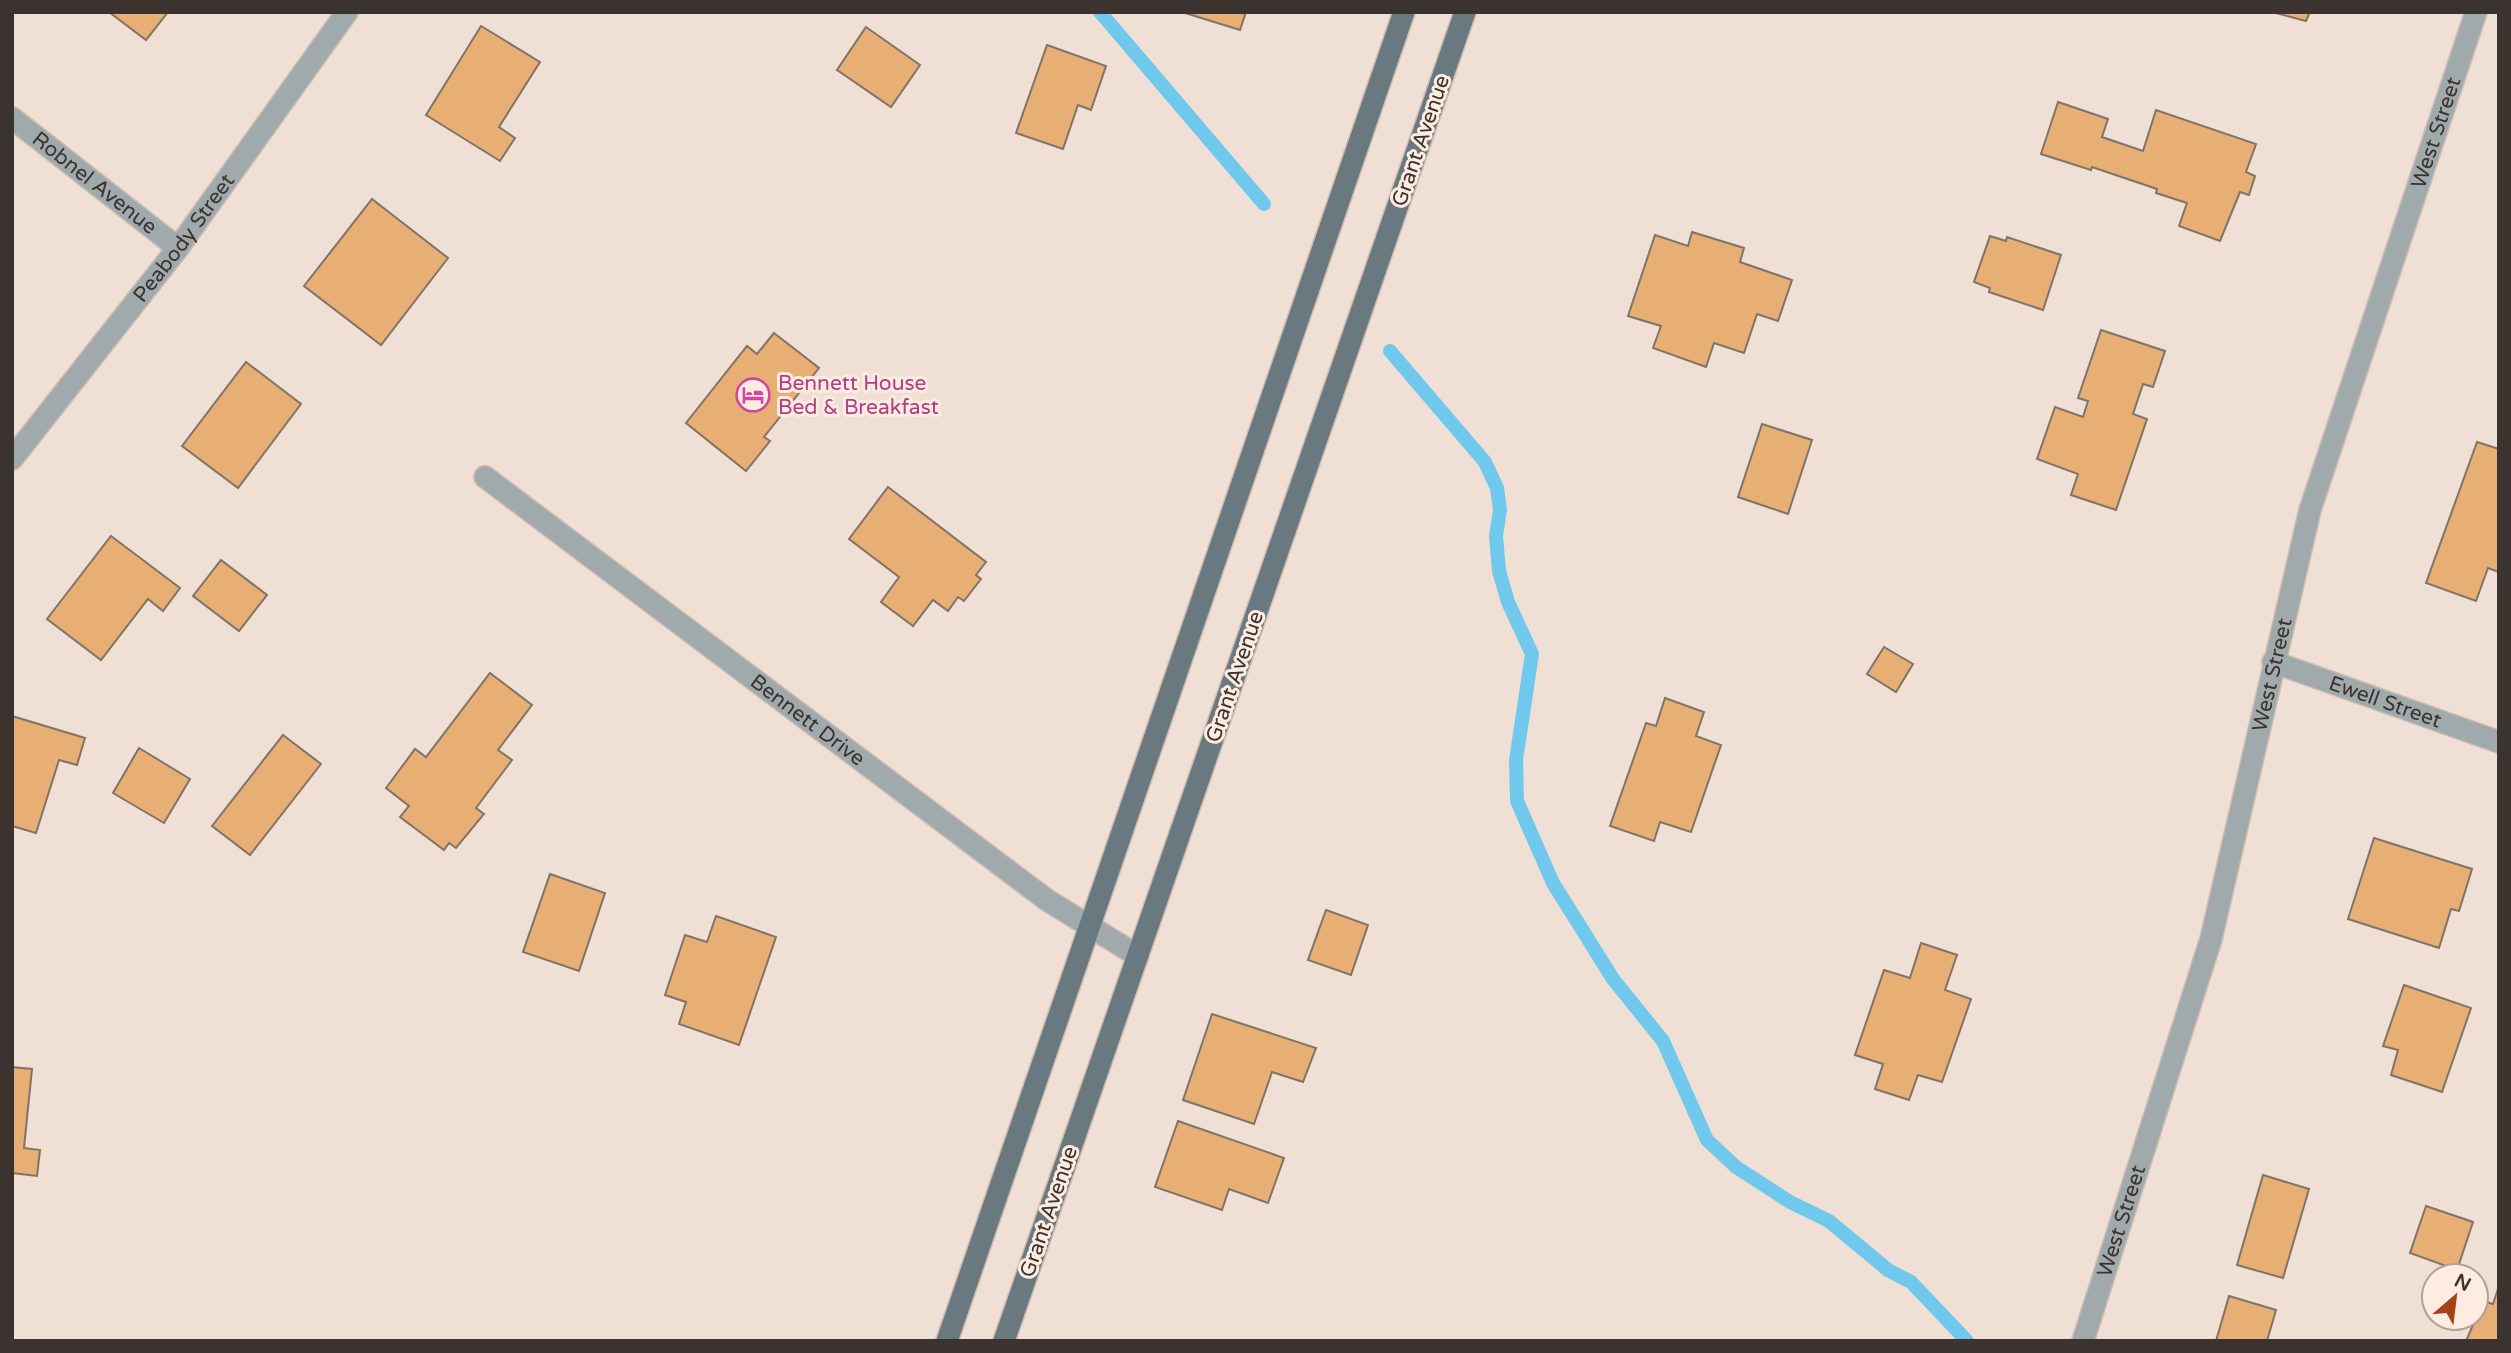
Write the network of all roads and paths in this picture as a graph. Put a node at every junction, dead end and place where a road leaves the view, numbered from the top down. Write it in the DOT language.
graph roads {
  1 [pos="347,12"];
  2 [pos="1404,12"];
  3 [pos="1465,12"];
  4 [pos="2476,12"];
  5 [pos="12,118"];
  6 [pos="178,248"];
  7 [pos="12,458"];
  8 [pos="485,477"];
  9 [pos="2273,662"];
  10 [pos="2499,742"];
  11 [pos="1089,926"];
  12 [pos="1138,956"];
  13 [pos="947,1341"];
  14 [pos="1004,1341"];
  15 [pos="2083,1341"];
  1 -- 6 [label="street, Peabody Street"];
  2 -- 11 [label="main road"];
  3 -- 12 [label="main road, Grant Avenue"];
  4 -- 9 [label="street, West Street"];
  5 -- 6 [label="street, Robnel Avenue"];
  6 -- 7 [label="street, Peabody Street"];
  8 -- 11 [label="street, Bennett Drive"];
  9 -- 10 [label="street, Ewell Street"];
  9 -- 15 [label="street, West Street"];
  11 -- 12 [label="street, Bennett Drive"];
  11 -- 13 [label="main road"];
  12 -- 14 [label="main road, Grant Avenue"];
}
